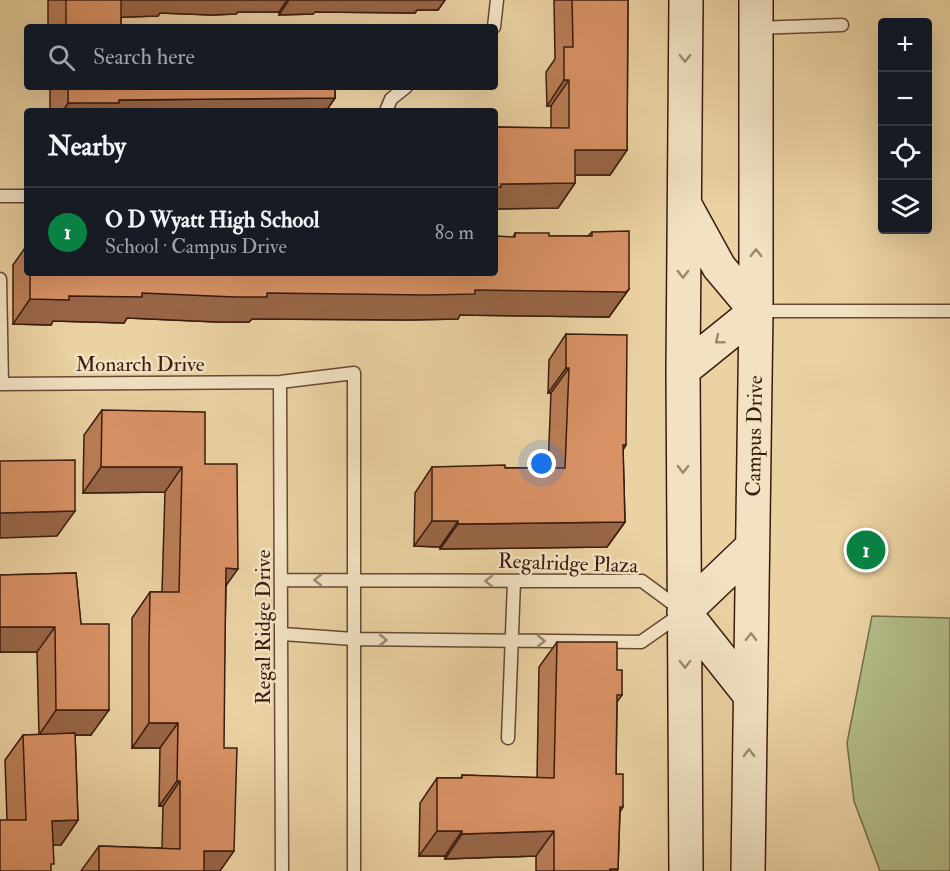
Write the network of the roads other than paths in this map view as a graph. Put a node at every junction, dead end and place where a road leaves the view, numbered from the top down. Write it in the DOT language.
graph roads {
  1 [pos="497,0"];
  2 [pos="686,0"];
  3 [pos="756,14"];
  4 [pos="494,24"];
  5 [pos="842,25"];
  6 [pos="402,90"];
  7 [pos="387,108"];
  8 [pos="0,196"];
  9 [pos="24,196"];
  10 [pos="684,203"];
  11 [pos="0,279"];
  12 [pos="756,311"];
  13 [pos="950,312"];
  14 [pos="683,370"];
  15 [pos="280,382"];
  16 [pos="1,384"];
  17 [pos="752,546"];
  18 [pos="283,580"];
  19 [pos="353,580"];
  20 [pos="514,580"];
  21 [pos="684,612"];
  22 [pos="283,634"];
  23 [pos="353,639"];
  24 [pos="512,641"];
  25 [pos="750,695"];
  26 [pos="508,738"];
  27 [pos="282,871"];
  28 [pos="354,871"];
  29 [pos="686,871"];
  30 [pos="748,871"];
  1 -- 4 [label="lane"];
  2 -- 10 [label="main road, one-way"];
  3 -- 5 [label="lane"];
  12 -- 3 [label="main road, Campus Drive, one-way"];
  6 -- 7 [label="lane"];
  8 -- 9 [label="lane"];
  10 -- 12 [label="main road"];
  10 -- 14 [label="main road, one-way"];
  11 -- 16 [label="lane"];
  12 -- 13 [label="lane"];
  12 -- 14 [label="main road, one-way"];
  12 -- 17 [label="main road, Campus Drive"];
  14 -- 21 [label="main road, one-way"];
  15 -- 16 [label="lane, Monarch Drive"];
  15 -- 18 [label="lane, Regal Ridge Drive"];
  15 -- 19 [label="lane, Monarch Drive"];
  17 -- 21 [label="main road"];
  25 -- 17 [label="main road, Campus Drive, one-way"];
  19 -- 18 [label="lane, Regalridge Plaza, one-way"];
  18 -- 22 [label="lane, Regal Ridge Drive"];
  20 -- 19 [label="lane, Regalridge Plaza, one-way"];
  19 -- 23 [label="lane"];
  20 -- 21 [label="lane, Regalridge Plaza"];
  20 -- 24 [label="lane"];
  24 -- 21 [label="lane, one-way"];
  21 -- 25 [label="main road"];
  21 -- 29 [label="main road, one-way"];
  22 -- 23 [label="lane"];
  22 -- 27 [label="lane, Regal Ridge Drive"];
  23 -- 24 [label="lane, one-way"];
  23 -- 28 [label="lane"];
  24 -- 26 [label="lane"];
  30 -- 25 [label="main road, Campus Drive, one-way"];
}
